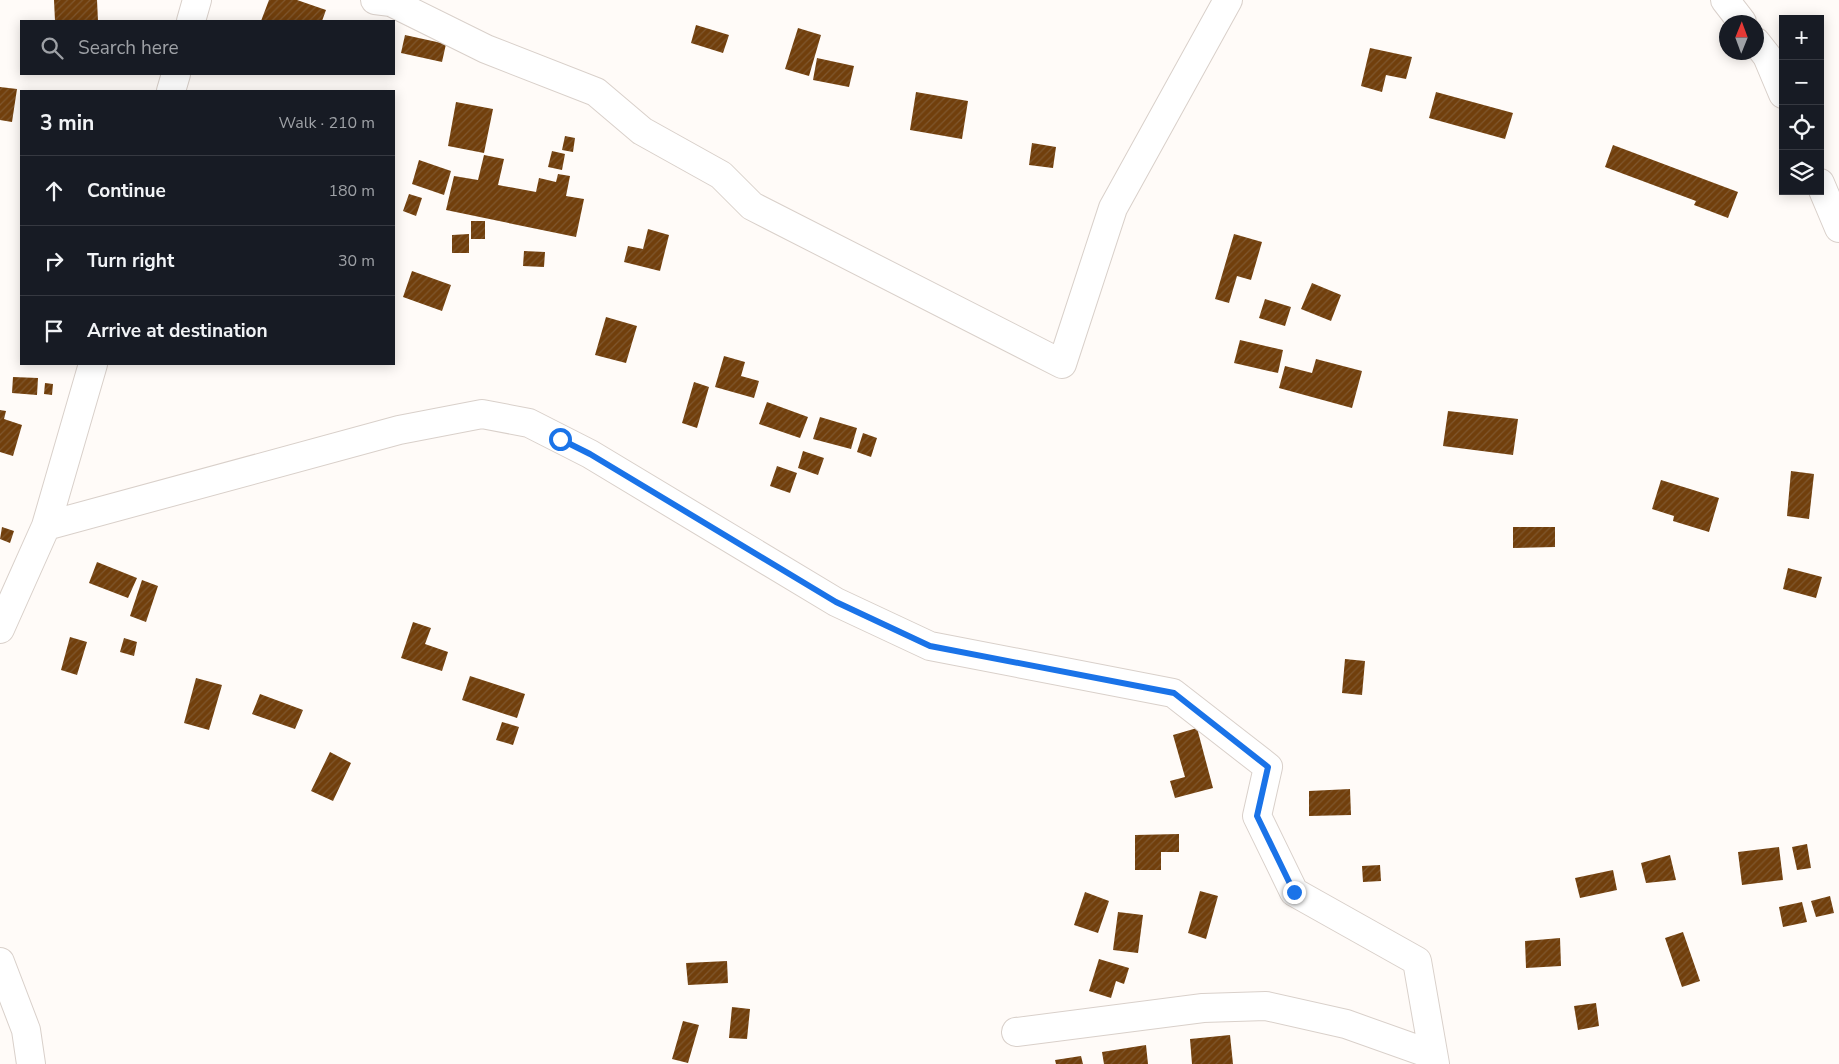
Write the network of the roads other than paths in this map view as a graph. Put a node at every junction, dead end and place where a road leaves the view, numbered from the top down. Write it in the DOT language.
graph roads {
  1 [pos="197,0"];
  2 [pos="375,0"];
  3 [pos="1228,0"];
  4 [pos="1725,0"];
  5 [pos="1737,15"];
  6 [pos="191,20"];
  7 [pos="1764,52"];
  8 [pos="176,75"];
  9 [pos="1779,84"];
  10 [pos="171,90"];
  11 [pos="1824,193"];
  12 [pos="1839,228"];
  13 [pos="93,365"];
  14 [pos="46,526"];
  15 [pos="0,629"];
  16 [pos="0,962"];
  17 [pos="1016,1032"];
  18 [pos="1434,1059"];
  19 [pos="31,1064"];
  1 -- 6 [label="street"];
  2 -- 3 [label="street"];
  4 -- 5 [label="street"];
  7 -- 9 [label="street"];
  8 -- 10 [label="street"];
  11 -- 12 [label="street"];
  13 -- 14 [label="street"];
  14 -- 15 [label="street"];
  14 -- 18 [label="street"];
  16 -- 19 [label="street"];
  17 -- 18 [label="street"];
}
